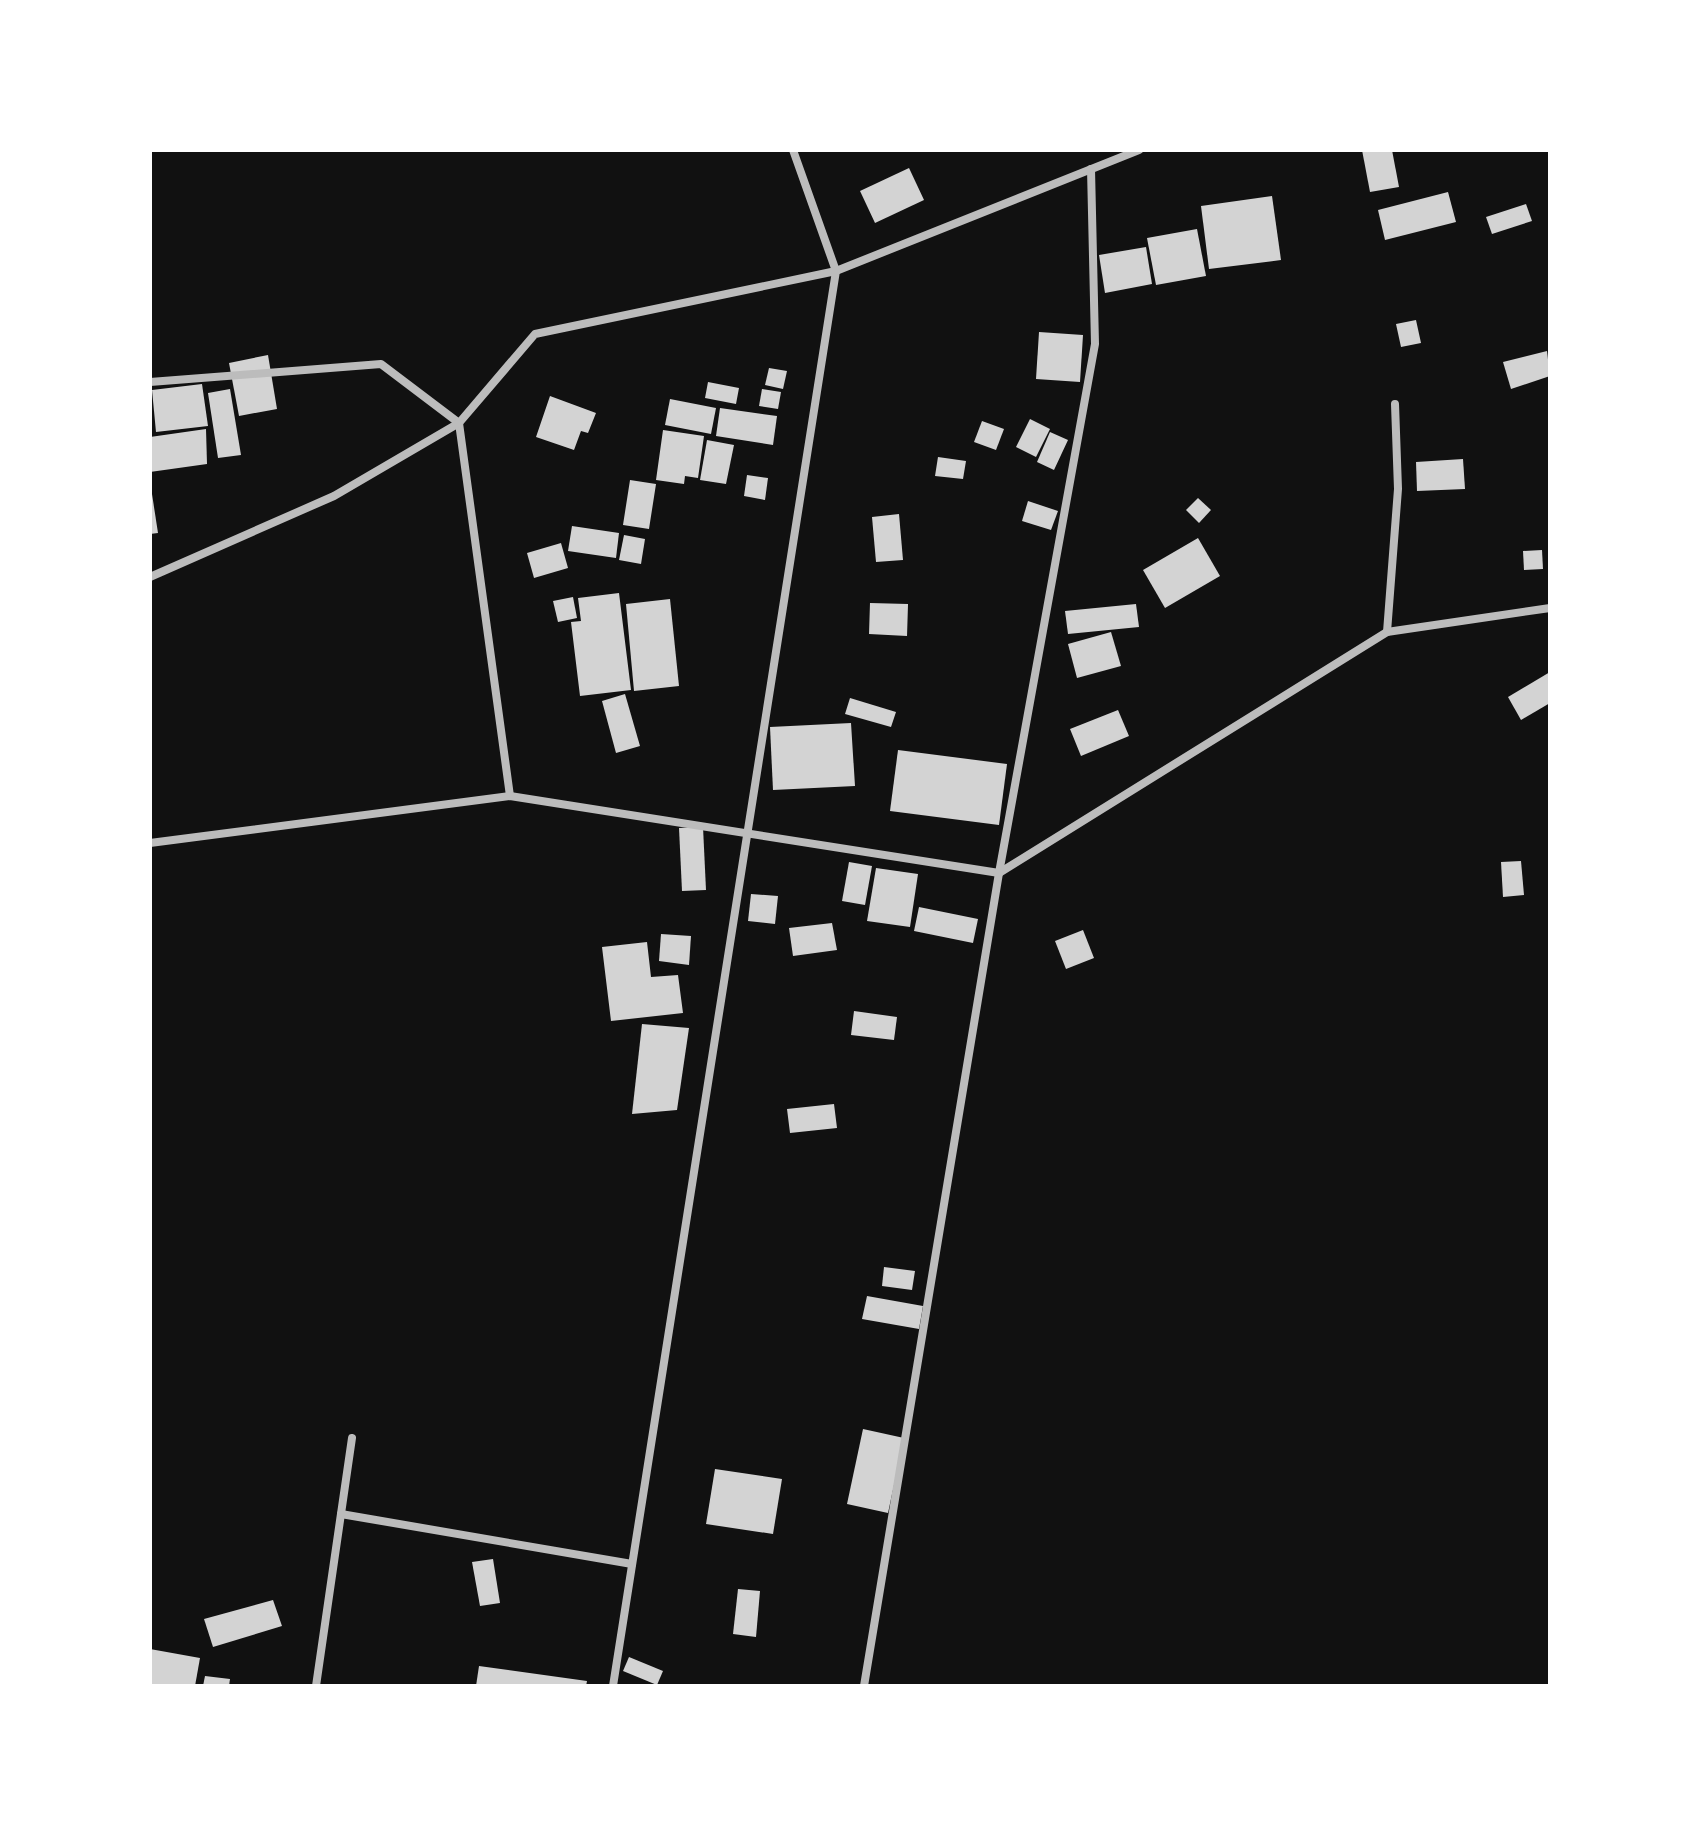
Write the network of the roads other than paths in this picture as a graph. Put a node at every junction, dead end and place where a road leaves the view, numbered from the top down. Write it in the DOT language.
graph roads {
  1 [pos="793,150"];
  2 [pos="1139,150"];
  3 [pos="1091,169"];
  4 [pos="836,271"];
  5 [pos="150,382"];
  6 [pos="1395,404"];
  7 [pos="459,423"];
  8 [pos="150,577"];
  9 [pos="1550,608"];
  10 [pos="1387,632"];
  11 [pos="510,796"];
  12 [pos="748,831"];
  13 [pos="150,843"];
  14 [pos="999,873"];
  15 [pos="352,1438"];
  16 [pos="341,1514"];
  17 [pos="632,1564"];
  18 [pos="316,1686"];
  19 [pos="613,1686"];
  20 [pos="864,1686"];
  1 -- 4 [label="street"];
  2 -- 3 [label="street"];
  3 -- 4 [label="street"];
  3 -- 14 [label="street"];
  4 -- 7 [label="street"];
  4 -- 12 [label="street"];
  5 -- 7 [label="street"];
  6 -- 10 [label="street"];
  7 -- 8 [label="street"];
  7 -- 11 [label="street"];
  9 -- 10 [label="street"];
  10 -- 14 [label="street"];
  11 -- 12 [label="street"];
  11 -- 13 [label="street"];
  12 -- 14 [label="street"];
  12 -- 17 [label="street"];
  14 -- 20 [label="street"];
  15 -- 16 [label="street"];
  16 -- 17 [label="street"];
  16 -- 18 [label="street"];
  17 -- 19 [label="street"];
}
